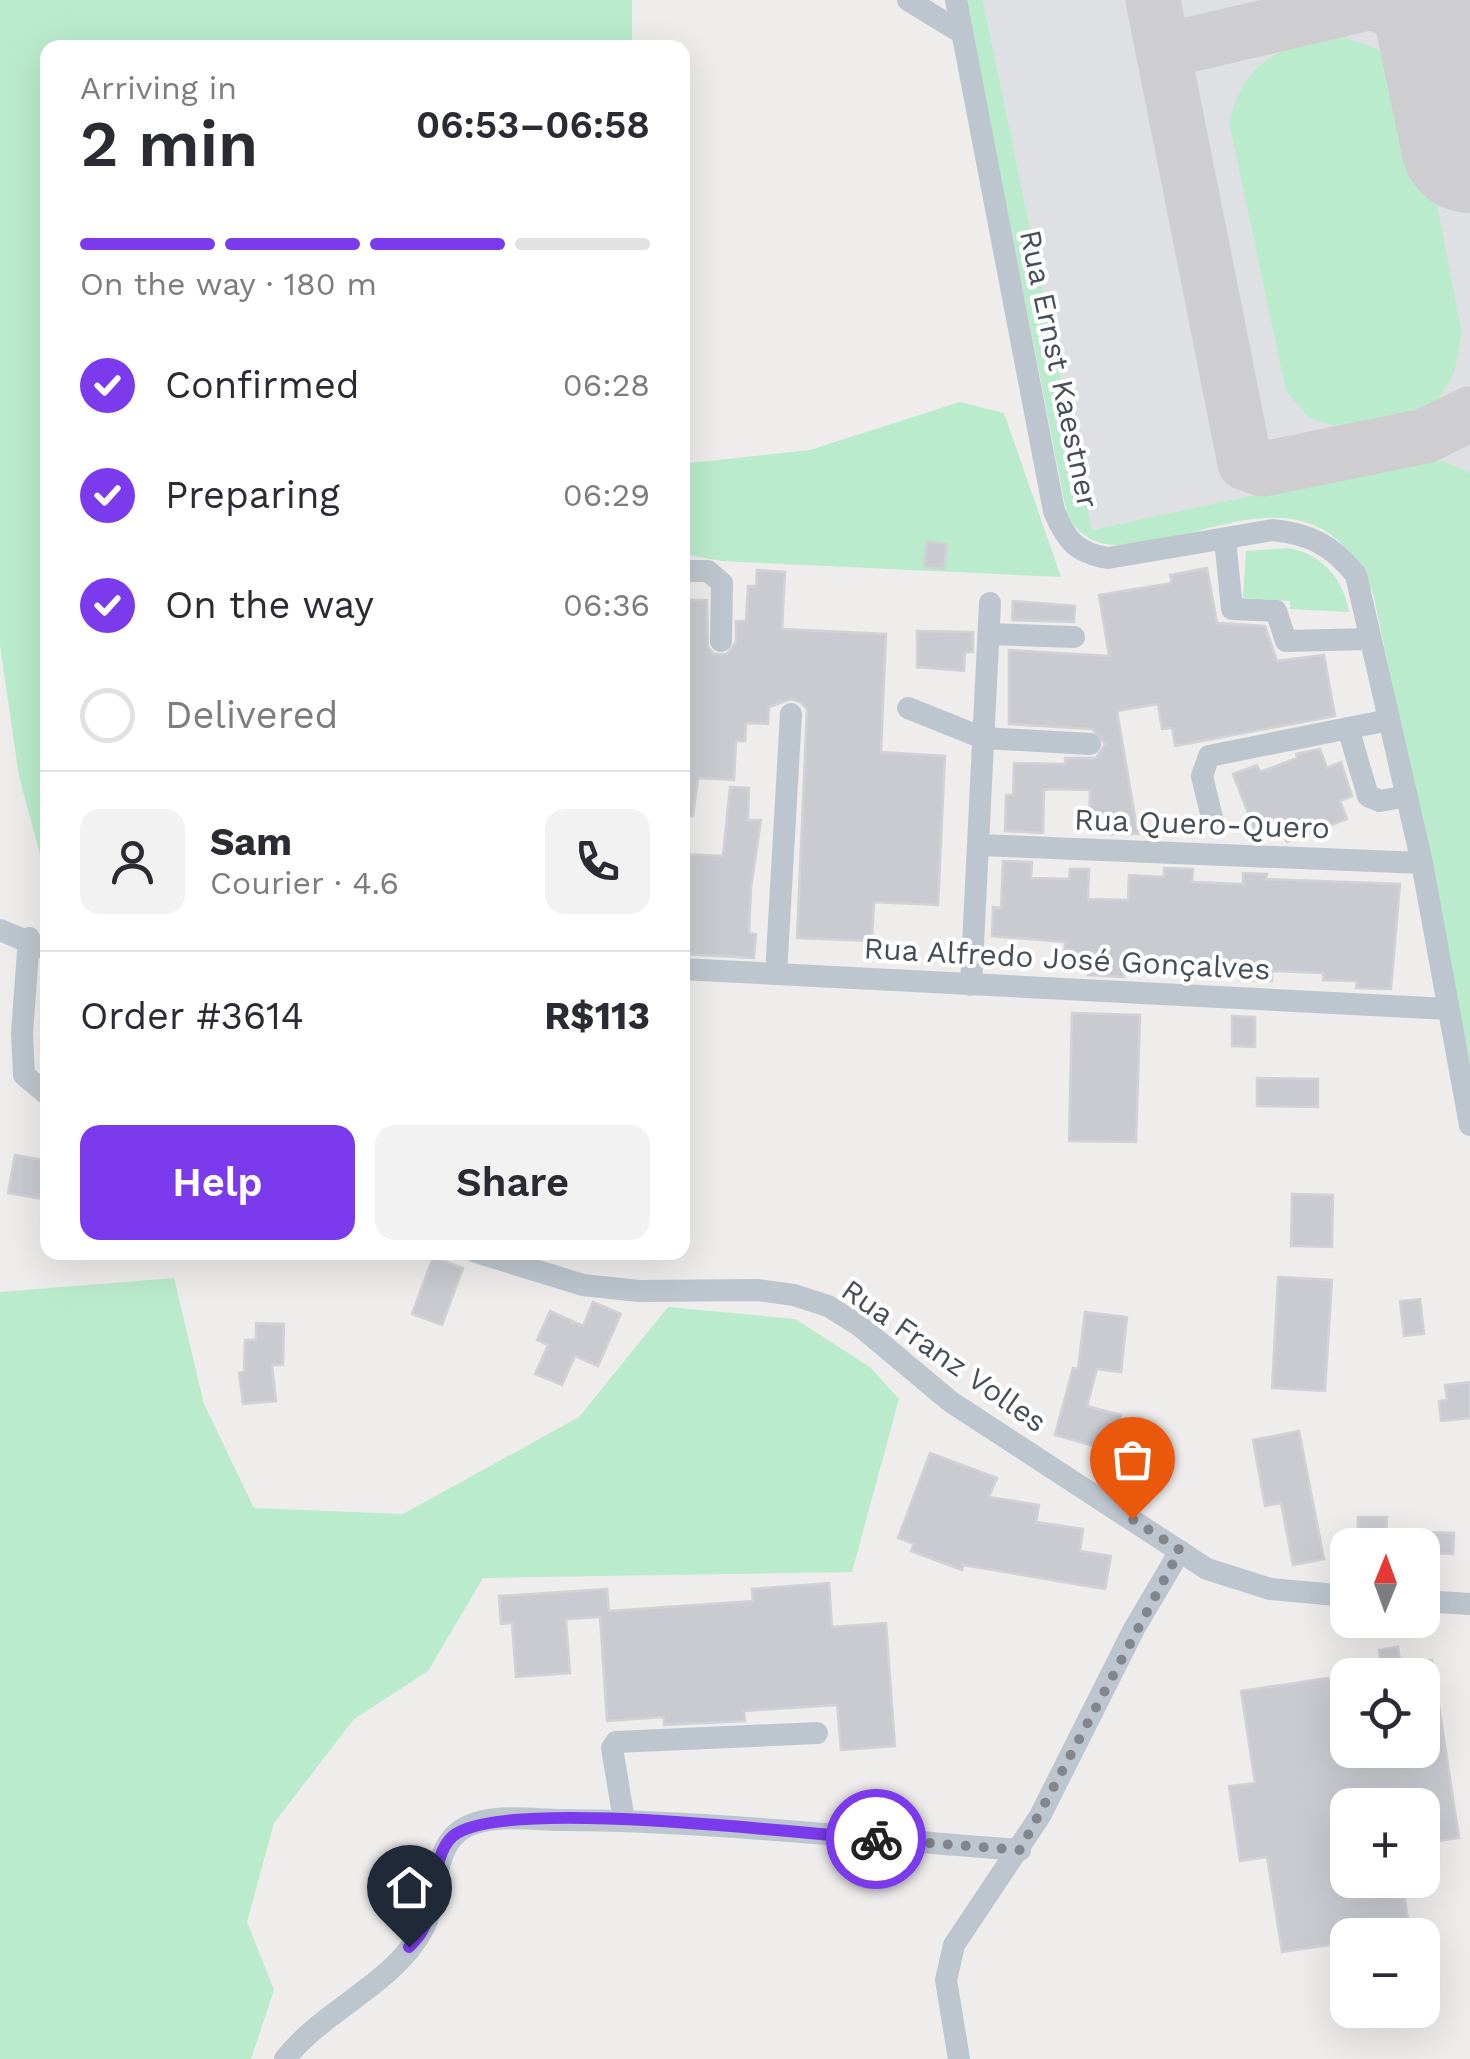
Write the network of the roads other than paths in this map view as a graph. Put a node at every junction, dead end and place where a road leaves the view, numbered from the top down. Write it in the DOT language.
graph roads {
  1 [pos="908,0"];
  2 [pos="956,0"];
  3 [pos="962,33"];
  4 [pos="1225,539"];
  5 [pos="690,571"];
  6 [pos="990,603"];
  7 [pos="989,634"];
  8 [pos="1074,637"];
  9 [pos="1370,638"];
  10 [pos="721,641"];
  11 [pos="908,708"];
  12 [pos="791,714"];
  13 [pos="1389,720"];
  14 [pos="1348,728"];
  15 [pos="983,738"];
  16 [pos="1090,744"];
  17 [pos="1407,796"];
  18 [pos="1212,822"];
  19 [pos="979,845"];
  20 [pos="1422,863"];
  21 [pos="0,930"];
  22 [pos="38,944"];
  23 [pos="690,969"];
  24 [pos="776,974"];
  25 [pos="972,985"];
  26 [pos="1448,1009"];
  27 [pos="40,1088"];
  28 [pos="1470,1125"];
  29 [pos="502,1260"];
  30 [pos="1180,1550"];
  31 [pos="1330,1594"];
  32 [pos="1440,1602"];
  33 [pos="1470,1604"];
  34 [pos="818,1733"];
  35 [pos="624,1820"];
  36 [pos="1020,1850"];
  37 [pos="285,2059"];
  38 [pos="959,2059"];
  1 -- 3 [label="street"];
  2 -- 3 [label="street, Rua Ernst Kaestner"];
  3 -- 4 [label="street, Rua Ernst Kaestner"];
  4 -- 9 [label="street, Rua Ernst Kaestner"];
  4 -- 9 [label="street"];
  5 -- 10 [label="street"];
  6 -- 7 [label="street"];
  7 -- 8 [label="street"];
  7 -- 15 [label="street"];
  9 -- 13 [label="street, Rua Ernst Kaestner"];
  11 -- 15 [label="street"];
  12 -- 24 [label="street"];
  13 -- 14 [label="street"];
  13 -- 17 [label="street, Rua Ernst Kaestner"];
  14 -- 17 [label="street"];
  14 -- 18 [label="street"];
  15 -- 16 [label="street"];
  15 -- 19 [label="street"];
  17 -- 20 [label="street, Rua Ernst Kaestner"];
  19 -- 20 [label="street, Rua Quero-Quero"];
  19 -- 25 [label="street"];
  20 -- 26 [label="street, Rua Ernst Kaestner"];
  21 -- 22 [label="street"];
  22 -- 27 [label="street"];
  23 -- 24 [label="street, Rua Alfredo José Gonçalves"];
  24 -- 25 [label="street, Rua Alfredo José Gonçalves"];
  25 -- 26 [label="street, Rua Alfredo José Gonçalves"];
  26 -- 28 [label="street, Rua Ernst Kaestner"];
  29 -- 30 [label="street, Rua Franz Volles"];
  30 -- 31 [label="street, Rua Franz Volles"];
  30 -- 36 [label="street"];
  32 -- 33 [label="street"];
  34 -- 35 [label="street"];
  35 -- 36 [label="street"];
  35 -- 37 [label="street"];
  36 -- 38 [label="street"];
}
